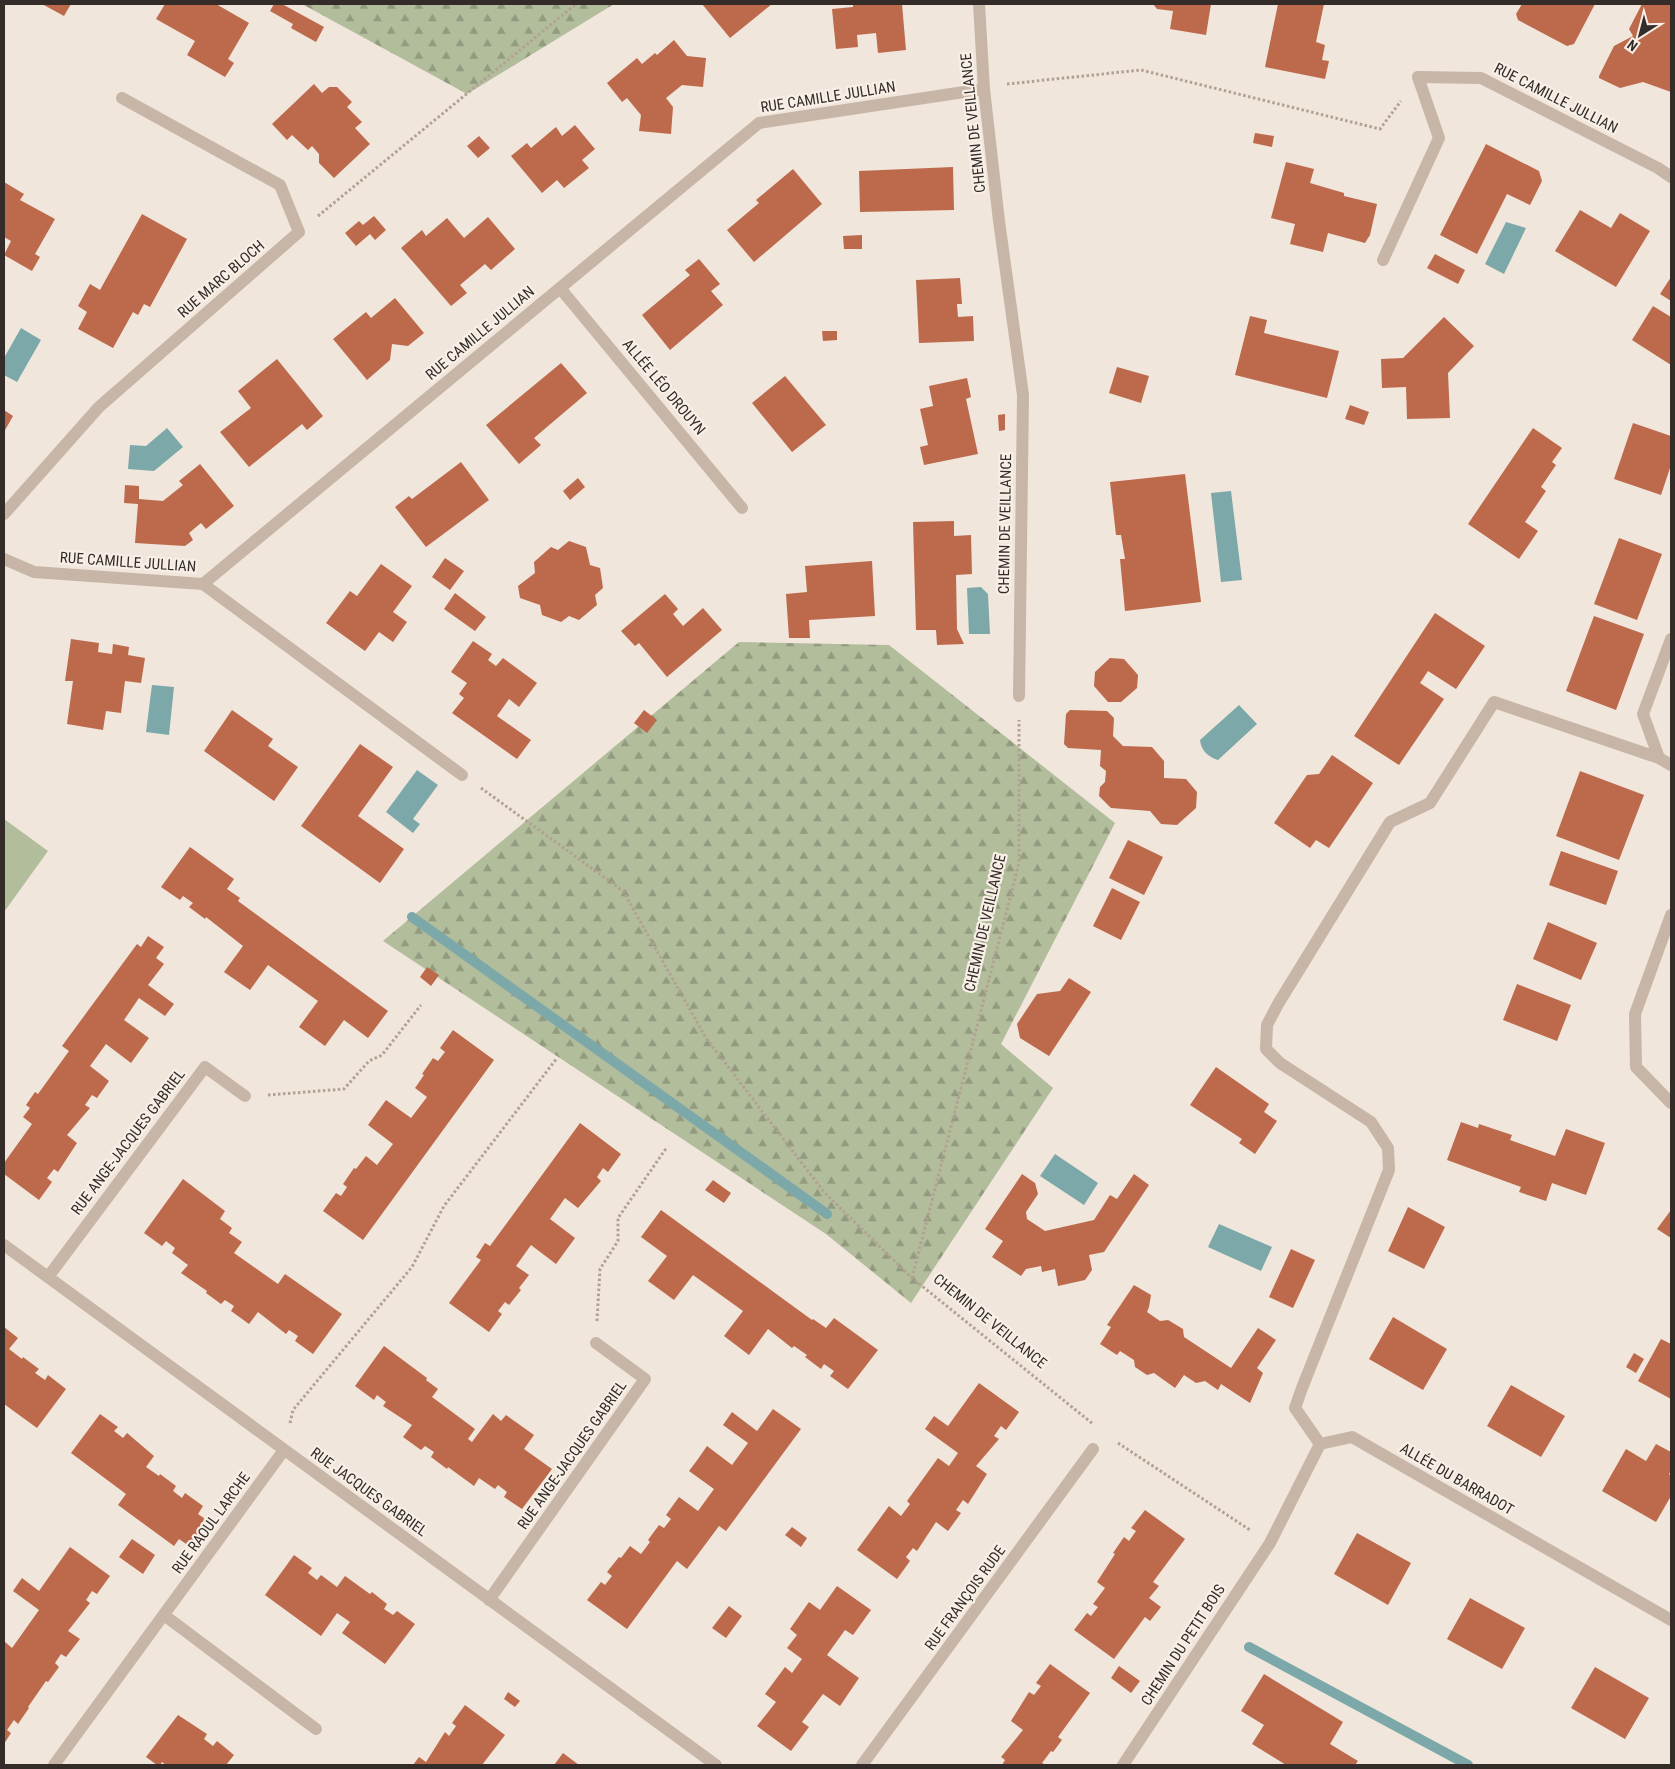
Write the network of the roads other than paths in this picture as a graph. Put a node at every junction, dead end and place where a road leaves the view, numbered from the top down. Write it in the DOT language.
graph roads {
  1 [pos="979,4"];
  2 [pos="984,89"];
  3 [pos="122,98"];
  4 [pos="1671,178"];
  5 [pos="1383,260"];
  6 [pos="560,288"];
  7 [pos="742,508"];
  8 [pos="4,514"];
  9 [pos="4,559"];
  10 [pos="203,584"];
  11 [pos="1671,639"];
  12 [pos="1019,696"];
  13 [pos="1659,758"];
  14 [pos="1671,765"];
  15 [pos="462,775"];
  16 [pos="1671,915"];
  17 [pos="245,1096"];
  18 [pos="1671,1103"];
  19 [pos="4,1245"];
  20 [pos="48,1276"];
  21 [pos="596,1343"];
  22 [pos="1320,1444"];
  23 [pos="1093,1449"];
  24 [pos="284,1450"];
  25 [pos="489,1600"];
  26 [pos="164,1614"];
  27 [pos="1671,1620"];
  28 [pos="316,1729"];
  29 [pos="54,1765"];
  30 [pos="716,1765"];
  31 [pos="862,1765"];
  32 [pos="1123,1765"];
  1 -- 2 [label="street, CHEMIN DE VEILLANCE"];
  2 -- 6 [label="street, RUE CAMILLE JULLIAN"];
  2 -- 12 [label="street, CHEMIN DE VEILLANCE"];
  3 -- 8 [label="street, RUE MARC BLOCH"];
  4 -- 5 [label="street, RUE CAMILLE JULLIAN"];
  6 -- 7 [label="street, ALLÉE LÉO DROUYN"];
  6 -- 10 [label="street, RUE CAMILLE JULLIAN"];
  9 -- 10 [label="street, RUE CAMILLE JULLIAN"];
  10 -- 15 [label="street"];
  11 -- 13 [label="street"];
  13 -- 14 [label="street"];
  13 -- 22 [label="street"];
  16 -- 18 [label="street"];
  17 -- 20 [label="street, RUE ANGE-JACQUES GABRIEL"];
  19 -- 20 [label="street, RUE JACQUES GABRIEL"];
  20 -- 24 [label="street, RUE JACQUES GABRIEL"];
  21 -- 25 [label="street, RUE ANGE-JACQUES GABRIEL"];
  22 -- 27 [label="street, ALLÉE DU BARRADOT"];
  22 -- 32 [label="street, CHEMIN DU PETIT BOIS"];
  23 -- 31 [label="street, RUE FRANÇOIS RUDE"];
  24 -- 25 [label="street, RUE JACQUES GABRIEL"];
  24 -- 26 [label="street, RUE RAOUL LARCHE"];
  25 -- 30 [label="street, RUE JACQUES GABRIEL"];
  26 -- 28 [label="street"];
  26 -- 29 [label="street, RUE RAOUL LARCHE"];
}
